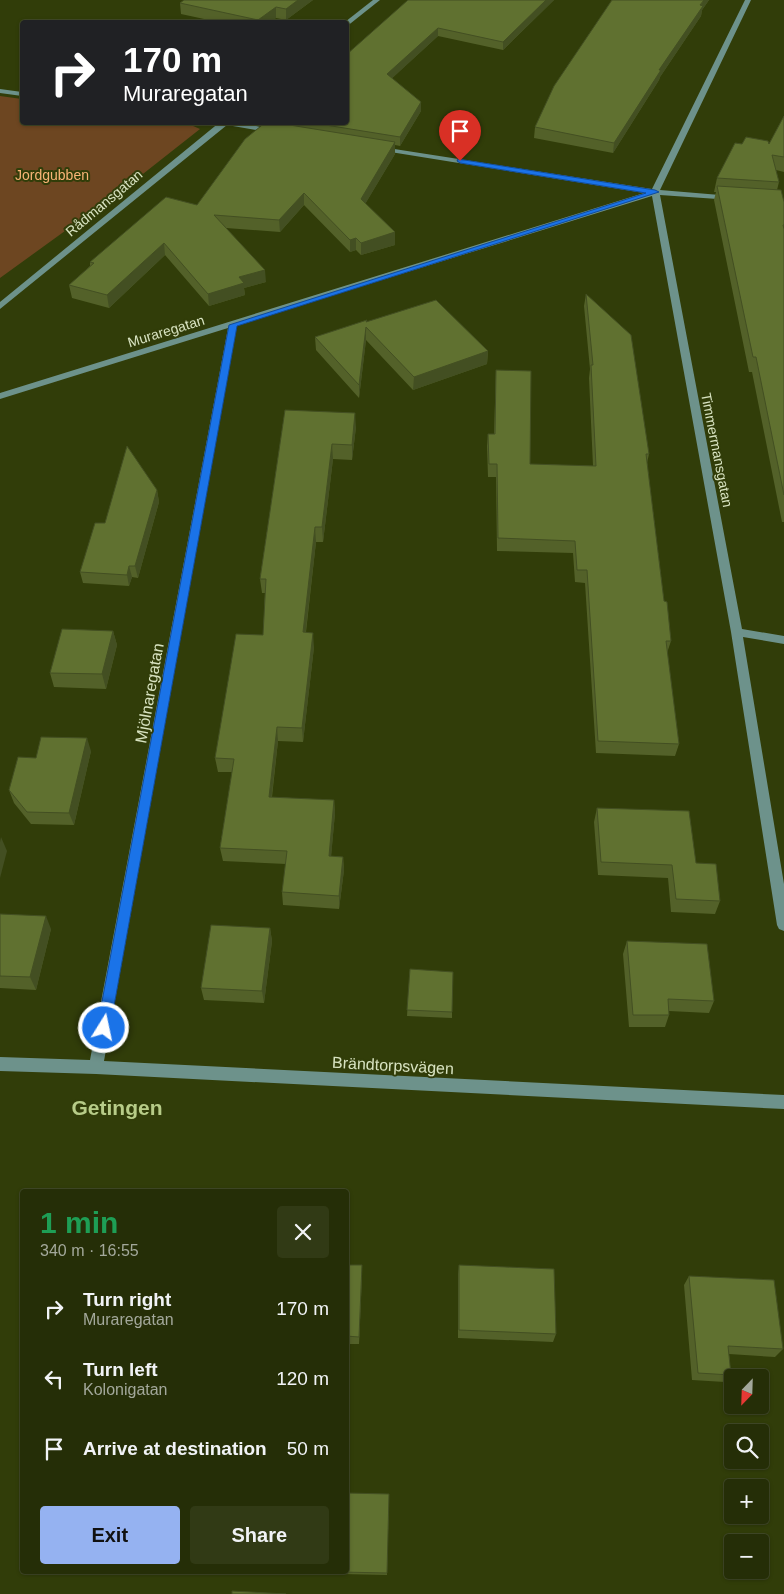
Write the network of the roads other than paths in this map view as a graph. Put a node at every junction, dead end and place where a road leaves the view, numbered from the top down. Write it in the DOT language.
graph roads {
  1 [pos="377,0"];
  2 [pos="748,0"];
  3 [pos="349,23"];
  4 [pos="0,91"];
  5 [pos="20,94"];
  6 [pos="222,125"];
  7 [pos="238,125"];
  8 [pos="284,132"];
  9 [pos="372,147"];
  10 [pos="655,192"];
  11 [pos="744,199"];
  12 [pos="0,306"];
  13 [pos="233,325"];
  14 [pos="0,396"];
  15 [pos="737,632"];
  16 [pos="784,640"];
  17 [pos="784,925"];
  18 [pos="0,1064"];
  19 [pos="96,1067"];
  20 [pos="784,1102"];
  1 -- 3 [label="street"];
  2 -- 10 [label="street"];
  4 -- 5 [label="street"];
  6 -- 12 [label="street, Rådmansgatan"];
  7 -- 8 [label="street"];
  9 -- 10 [label="street"];
  10 -- 11 [label="street"];
  10 -- 13 [label="street, Muraregatan"];
  10 -- 15 [label="street, Timmermansgatan"];
  13 -- 14 [label="street, Muraregatan"];
  13 -- 19 [label="street, Mjölnaregatan"];
  15 -- 16 [label="street"];
  15 -- 17 [label="street, Timmermansgatan"];
  18 -- 19 [label="street, Brändtorpsvägen"];
  19 -- 20 [label="street, Brändtorpsvägen"];
}
